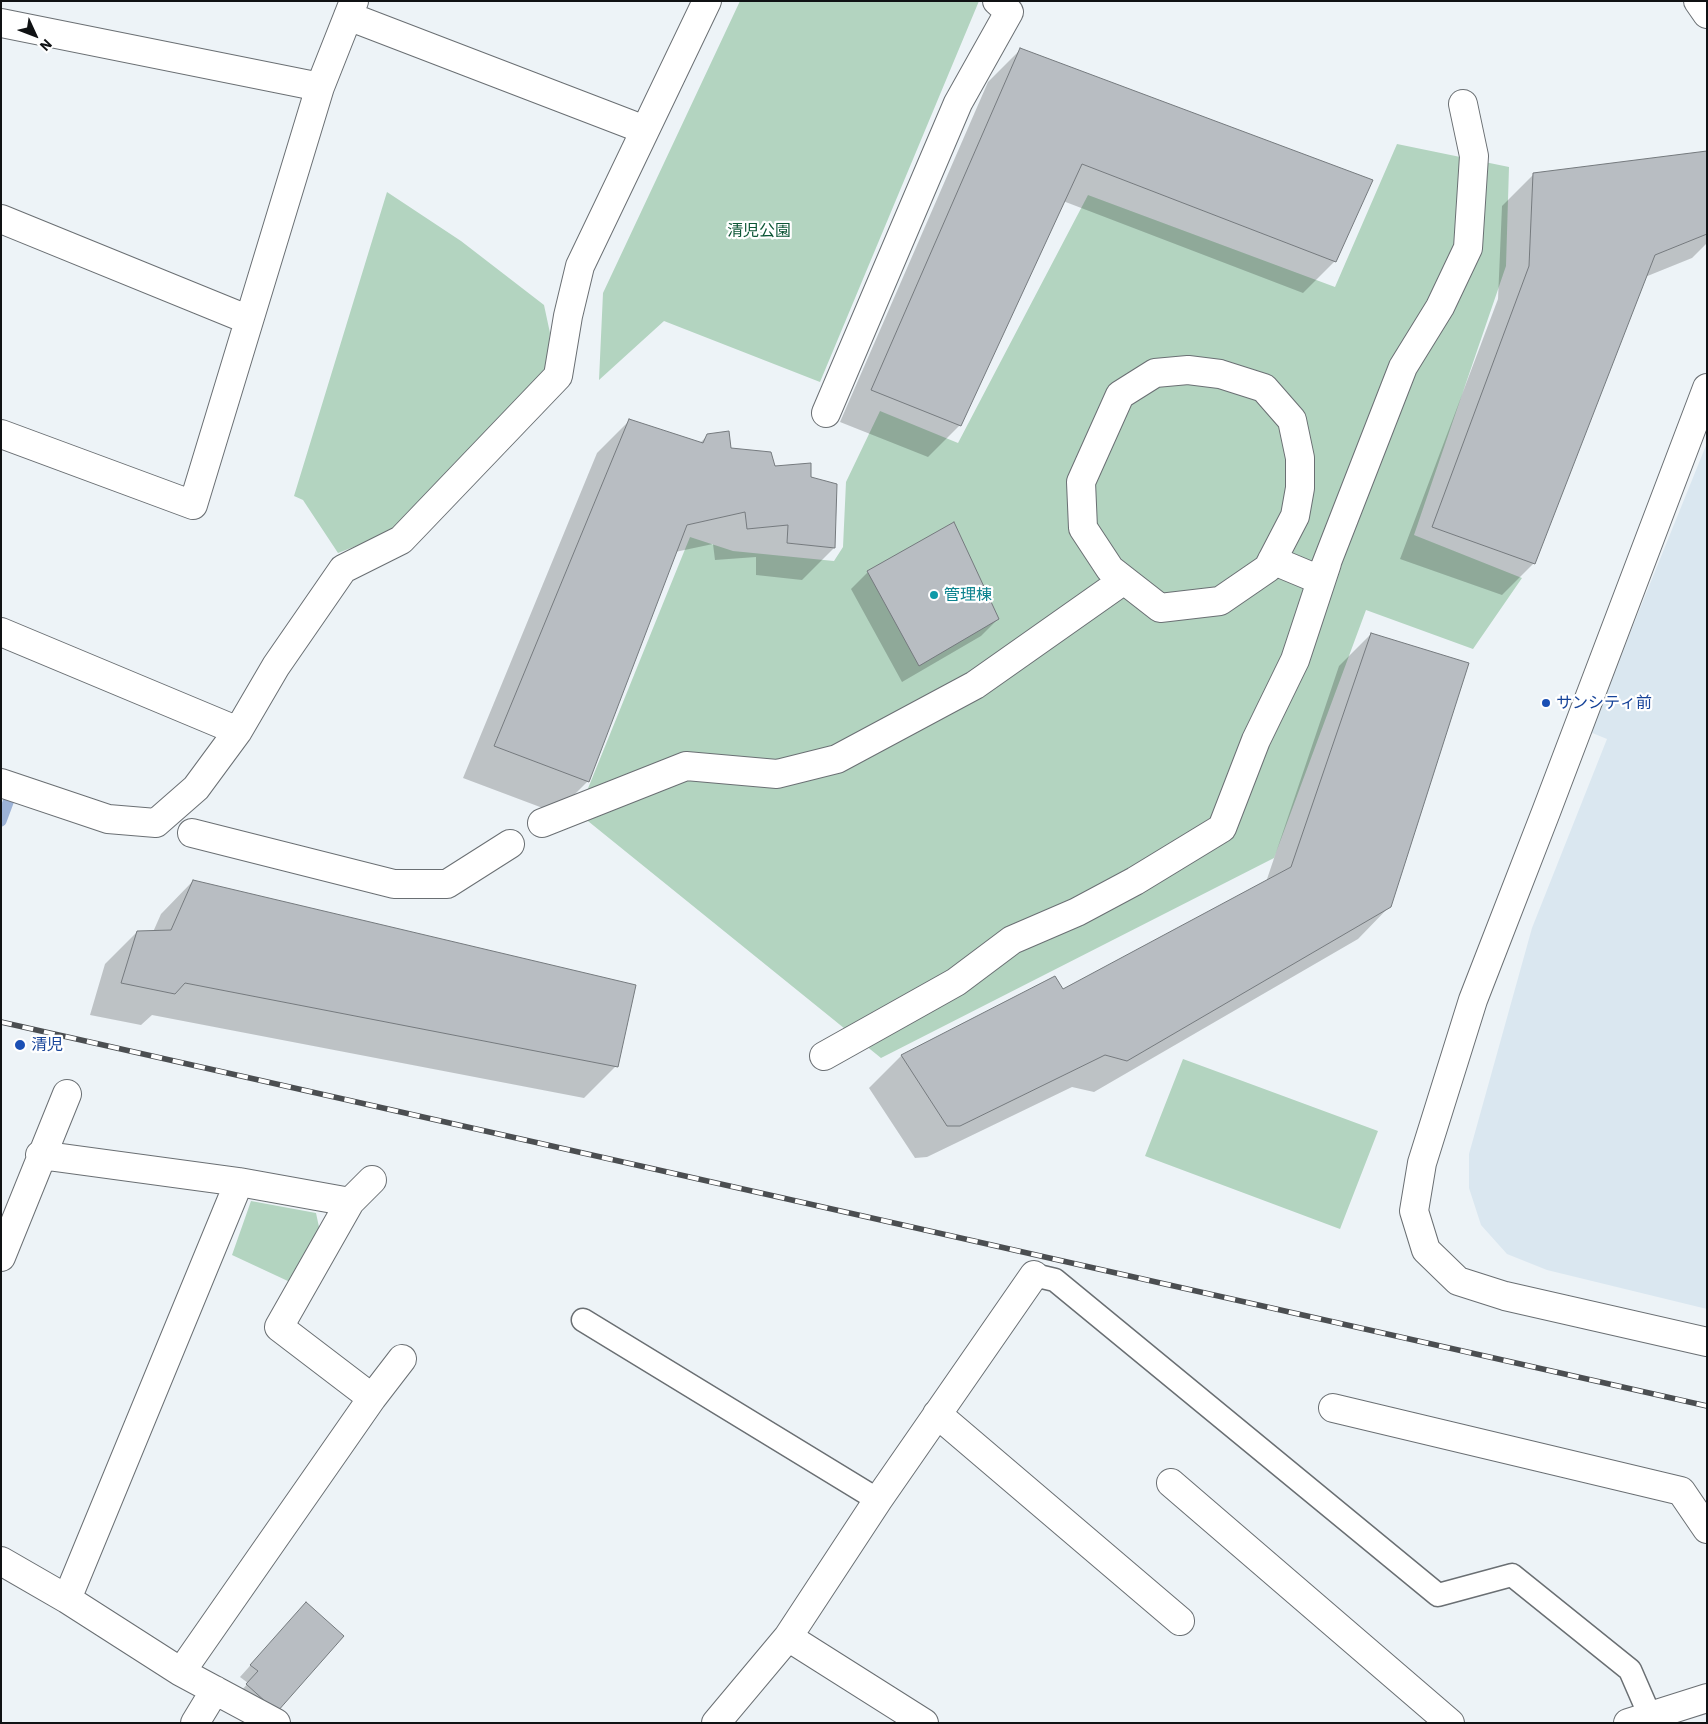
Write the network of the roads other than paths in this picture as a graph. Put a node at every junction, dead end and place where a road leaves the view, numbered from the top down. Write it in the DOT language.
graph roads {
  1 [pos="707,1"];
  2 [pos="997,1"];
  3 [pos="1698,1"];
  4 [pos="351,8"];
  5 [pos="1707,14"];
  6 [pos="1,24"];
  7 [pos="320,86"];
  8 [pos="1463,104"];
  9 [pos="645,130"];
  10 [pos="1,219"];
  11 [pos="249,320"];
  12 [pos="1707,388"];
  13 [pos="826,412"];
  14 [pos="1,434"];
  15 [pos="1272,560"];
  16 [pos="1327,564"];
  17 [pos="1124,580"];
  18 [pos="1,632"];
  19 [pos="238,731"];
  20 [pos="1,783"];
  21 [pos="542,823"];
  22 [pos="192,833"];
  23 [pos="510,844"];
  24 [pos="824,1056"];
  25 [pos="67,1094"];
  26 [pos="40,1155"];
  27 [pos="372,1180"];
  28 [pos="239,1182"];
  29 [pos="350,1202"];
  30 [pos="1,1257"];
  31 [pos="1034,1275"];
  32 [pos="583,1320"];
  33 [pos="1707,1342"];
  34 [pos="402,1360"];
  35 [pos="372,1398"];
  36 [pos="1334,1408"];
  37 [pos="937,1414"];
  38 [pos="1171,1483"];
  39 [pos="878,1500"];
  40 [pos="1707,1529"];
  41 [pos="1,1561"];
  42 [pos="66,1598"];
  43 [pos="1180,1621"];
  44 [pos="788,1637"];
  45 [pos="182,1672"];
  46 [pos="215,1690"];
  47 [pos="1707,1698"];
  48 [pos="1639,1719"];
  49 [pos="195,1723"];
  50 [pos="276,1723"];
  51 [pos="716,1723"];
  52 [pos="924,1723"];
  53 [pos="1450,1723"];
  1 -- 9 [label="street"];
  2 -- 13 [label="street"];
  3 -- 5 [label="street"];
  4 -- 7 [label="street"];
  4 -- 9 [label="street"];
  6 -- 7 [label="street"];
  7 -- 11 [label="street"];
  8 -- 16 [label="street"];
  9 -- 19 [label="street"];
  10 -- 11 [label="street"];
  11 -- 14 [label="street"];
  12 -- 33 [label="street"];
  15 -- 16 [label="street"];
  15 -- 17 [label="street"];
  15 -- 17 [label="street"];
  16 -- 24 [label="street"];
  17 -- 21 [label="street"];
  18 -- 19 [label="street"];
  19 -- 20 [label="street"];
  22 -- 23 [label="street"];
  25 -- 26 [label="street"];
  26 -- 28 [label="street"];
  26 -- 30 [label="street"];
  27 -- 29 [label="street"];
  28 -- 29 [label="street"];
  28 -- 42 [label="street"];
  29 -- 35 [label="street"];
  31 -- 37 [label="street"];
  31 -- 48 [label="lane"];
  32 -- 39 [label="lane"];
  34 -- 35 [label="street"];
  35 -- 45 [label="street"];
  36 -- 40 [label="street"];
  37 -- 39 [label="street"];
  37 -- 43 [label="street"];
  38 -- 53 [label="street"];
  39 -- 44 [label="street"];
  41 -- 42 [label="street"];
  42 -- 45 [label="street"];
  44 -- 51 [label="street"];
  44 -- 52 [label="street"];
  45 -- 46 [label="street"];
  46 -- 49 [label="street"];
  46 -- 50 [label="street"];
  47 -- 48 [label="street"];
}
